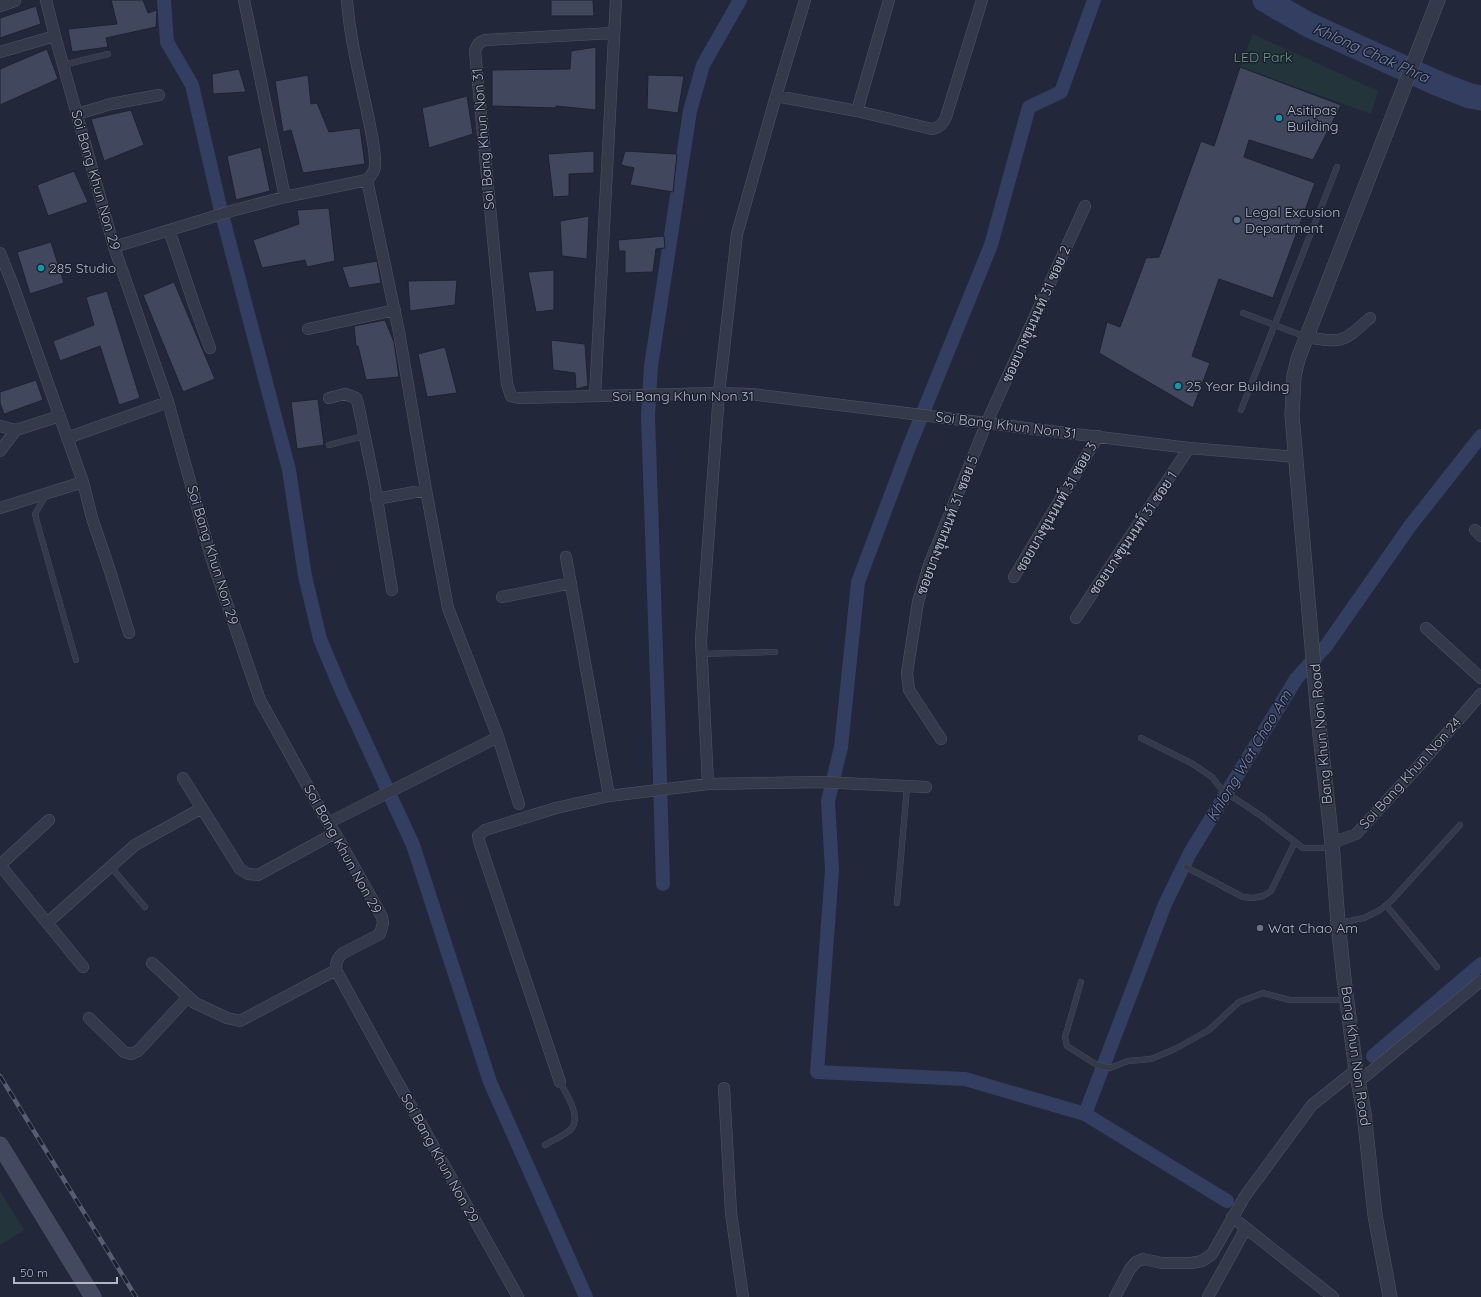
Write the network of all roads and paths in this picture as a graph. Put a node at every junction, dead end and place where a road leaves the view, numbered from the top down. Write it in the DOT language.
graph roads {
  1 [pos="46,0"];
  2 [pos="244,0"];
  3 [pos="347,0"];
  4 [pos="616,0"];
  5 [pos="805,0"];
  6 [pos="889,0"];
  7 [pos="982,0"];
  8 [pos="1438,0"];
  9 [pos="15,1"];
  10 [pos="0,6"];
  11 [pos="613,33"];
  12 [pos="55,36"];
  13 [pos="0,52"];
  14 [pos="108,54"];
  15 [pos="63,64"];
  16 [pos="159,95"];
  17 [pos="776,96"];
  18 [pos="857,111"];
  19 [pos="77,114"];
  20 [pos="1337,167"];
  21 [pos="367,180"];
  22 [pos="284,197"];
  23 [pos="1085,206"];
  24 [pos="169,230"];
  25 [pos="114,247"];
  26 [pos="0,253"];
  27 [pos="395,310"];
  28 [pos="1243,313"];
  29 [pos="1370,318"];
  30 [pos="1275,326"];
  31 [pos="308,329"];
  32 [pos="1306,337"];
  33 [pos="210,348"];
  34 [pos="719,392"];
  35 [pos="595,396"];
  36 [pos="329,398"];
  37 [pos="168,402"];
  38 [pos="1241,410"];
  39 [pos="60,416"];
  40 [pos="987,422"];
  41 [pos="0,426"];
  42 [pos="16,430"];
  43 [pos="364,436"];
  44 [pos="1098,436"];
  45 [pos="67,438"];
  46 [pos="329,445"];
  47 [pos="1189,448"];
  48 [pos="0,451"];
  49 [pos="1296,457"];
  50 [pos="83,482"];
  51 [pos="426,490"];
  52 [pos="47,494"];
  53 [pos="376,499"];
  54 [pos="0,508"];
  55 [pos="566,557"];
  56 [pos="1014,577"];
  57 [pos="571,583"];
  58 [pos="392,590"];
  59 [pos="502,597"];
  60 [pos="1076,618"];
  61 [pos="1426,628"];
  62 [pos="128,633"];
  63 [pos="775,652"];
  64 [pos="701,654"];
  65 [pos="76,660"];
  66 [pos="1481,678"];
  67 [pos="1481,694"];
  68 [pos="498,737"];
  69 [pos="1140,738"];
  70 [pos="941,739"];
  71 [pos="183,778"];
  72 [pos="708,784"];
  73 [pos="907,787"];
  74 [pos="926,787"];
  75 [pos="609,796"];
  76 [pos="519,804"];
  77 [pos="202,808"];
  78 [pos="49,820"];
  79 [pos="328,823"];
  80 [pos="1460,825"];
  81 [pos="335,833"];
  82 [pos="1295,842"];
  83 [pos="1332,845"];
  84 [pos="0,865"];
  85 [pos="111,867"];
  86 [pos="1186,867"];
  87 [pos="897,903"];
  88 [pos="1386,905"];
  89 [pos="145,907"];
  90 [pos="1338,923"];
  91 [pos="47,924"];
  92 [pos="152,963"];
  93 [pos="83,967"];
  94 [pos="1437,967"];
  95 [pos="336,970"];
  96 [pos="1481,981"];
  97 [pos="1081,982"];
  98 [pos="188,997"];
  99 [pos="1347,1000"];
  100 [pos="89,1018"];
  101 [pos="1357,1076"];
  102 [pos="560,1082"];
  103 [pos="724,1088"];
  104 [pos="0,1144"];
  105 [pos="545,1144"];
  106 [pos="1234,1214"];
  107 [pos="1246,1228"];
  108 [pos="93,1297"];
  109 [pos="518,1297"];
  110 [pos="743,1297"];
  111 [pos="1115,1297"];
  112 [pos="1208,1297"];
  113 [pos="1333,1297"];
  114 [pos="1390,1297"];
  1 -- 12 [label="street, Soi Bang Khun Non 29"];
  2 -- 22 [label="street"];
  3 -- 21 [label="street"];
  4 -- 11 [label="street"];
  5 -- 17 [label="street"];
  6 -- 18 [label="street"];
  7 -- 18 [label="street"];
  8 -- 32 [label="street, Bang Khun Non Road"];
  9 -- 10 [label="street"];
  11 -- 35 [label="street"];
  11 -- 35 [label="street, Soi Bang Khun Non 31"];
  12 -- 13 [label="street"];
  12 -- 15 [label="street, Soi Bang Khun Non 29"];
  14 -- 15 [label="lane"];
  15 -- 19 [label="street, Soi Bang Khun Non 29"];
  16 -- 19 [label="street"];
  17 -- 18 [label="street"];
  17 -- 34 [label="street"];
  19 -- 25 [label="street, Soi Bang Khun Non 29"];
  20 -- 30 [label="lane"];
  21 -- 22 [label="street"];
  21 -- 27 [label="street"];
  22 -- 24 [label="street"];
  23 -- 40 [label="street, ซอยบางขุนนนท์ 31 ซอย 2"];
  24 -- 25 [label="street"];
  24 -- 33 [label="street"];
  25 -- 37 [label="street, Soi Bang Khun Non 29"];
  26 -- 39 [label="street"];
  27 -- 31 [label="street"];
  27 -- 51 [label="street"];
  28 -- 30 [label="lane"];
  29 -- 32 [label="street"];
  30 -- 32 [label="lane"];
  30 -- 38 [label="lane"];
  32 -- 49 [label="street, Bang Khun Non Road"];
  34 -- 35 [label="street, Soi Bang Khun Non 31"];
  34 -- 40 [label="street, Soi Bang Khun Non 31"];
  34 -- 64 [label="street"];
  36 -- 43 [label="street"];
  37 -- 45 [label="street"];
  37 -- 79 [label="street, Soi Bang Khun Non 29"];
  39 -- 42 [label="street"];
  39 -- 45 [label="street"];
  40 -- 44 [label="street, Soi Bang Khun Non 31"];
  40 -- 70 [label="street, ซอยบางขุนนนท์ 31 ซอย 5"];
  41 -- 42 [label="street"];
  42 -- 48 [label="street"];
  43 -- 46 [label="lane"];
  43 -- 53 [label="street"];
  44 -- 47 [label="street, Soi Bang Khun Non 31"];
  44 -- 56 [label="street, ซอยบางขุนนนท์ 31 ซอย 3"];
  45 -- 50 [label="street"];
  47 -- 49 [label="street, Soi Bang Khun Non 31"];
  47 -- 60 [label="street, ซอยบางขุนนนท์ 31 ซอย 1"];
  49 -- 83 [label="street, Bang Khun Non Road"];
  50 -- 52 [label="street"];
  50 -- 62 [label="street"];
  51 -- 53 [label="street"];
  51 -- 68 [label="street"];
  52 -- 54 [label="street"];
  52 -- 65 [label="lane"];
  53 -- 58 [label="street"];
  55 -- 57 [label="street"];
  57 -- 59 [label="street"];
  57 -- 75 [label="street"];
  61 -- 66 [label="street"];
  63 -- 64 [label="lane"];
  64 -- 72 [label="street"];
  67 -- 83 [label="street, Soi Bang Khun Non 24"];
  68 -- 76 [label="street"];
  68 -- 79 [label="street"];
  69 -- 82 [label="lane"];
  71 -- 77 [label="street"];
  72 -- 73 [label="street"];
  72 -- 75 [label="street"];
  73 -- 74 [label="street"];
  73 -- 87 [label="lane"];
  75 -- 102 [label="street"];
  77 -- 81 [label="street"];
  77 -- 85 [label="street"];
  78 -- 84 [label="street"];
  79 -- 81 [label="street, Soi Bang Khun Non 29"];
  80 -- 88 [label="lane"];
  81 -- 95 [label="street, Soi Bang Khun Non 29"];
  82 -- 83 [label="lane"];
  82 -- 86 [label="lane"];
  83 -- 90 [label="street, Bang Khun Non Road"];
  84 -- 91 [label="street"];
  85 -- 89 [label="lane"];
  85 -- 91 [label="street"];
  88 -- 90 [label="lane"];
  88 -- 94 [label="lane"];
  90 -- 99 [label="street, Bang Khun Non Road"];
  91 -- 93 [label="street"];
  92 -- 98 [label="street"];
  95 -- 98 [label="street"];
  95 -- 109 [label="street, Soi Bang Khun Non 29"];
  96 -- 101 [label="street"];
  97 -- 99 [label="lane"];
  98 -- 100 [label="street"];
  99 -- 101 [label="street, Bang Khun Non Road"];
  101 -- 106 [label="street"];
  101 -- 114 [label="street, Bang Khun Non Road"];
  102 -- 105 [label="lane"];
  103 -- 110 [label="street"];
  104 -- 108 [label="main road"];
  106 -- 107 [label="street"];
  106 -- 111 [label="street"];
  107 -- 112 [label="street"];
  107 -- 113 [label="street"];
}
